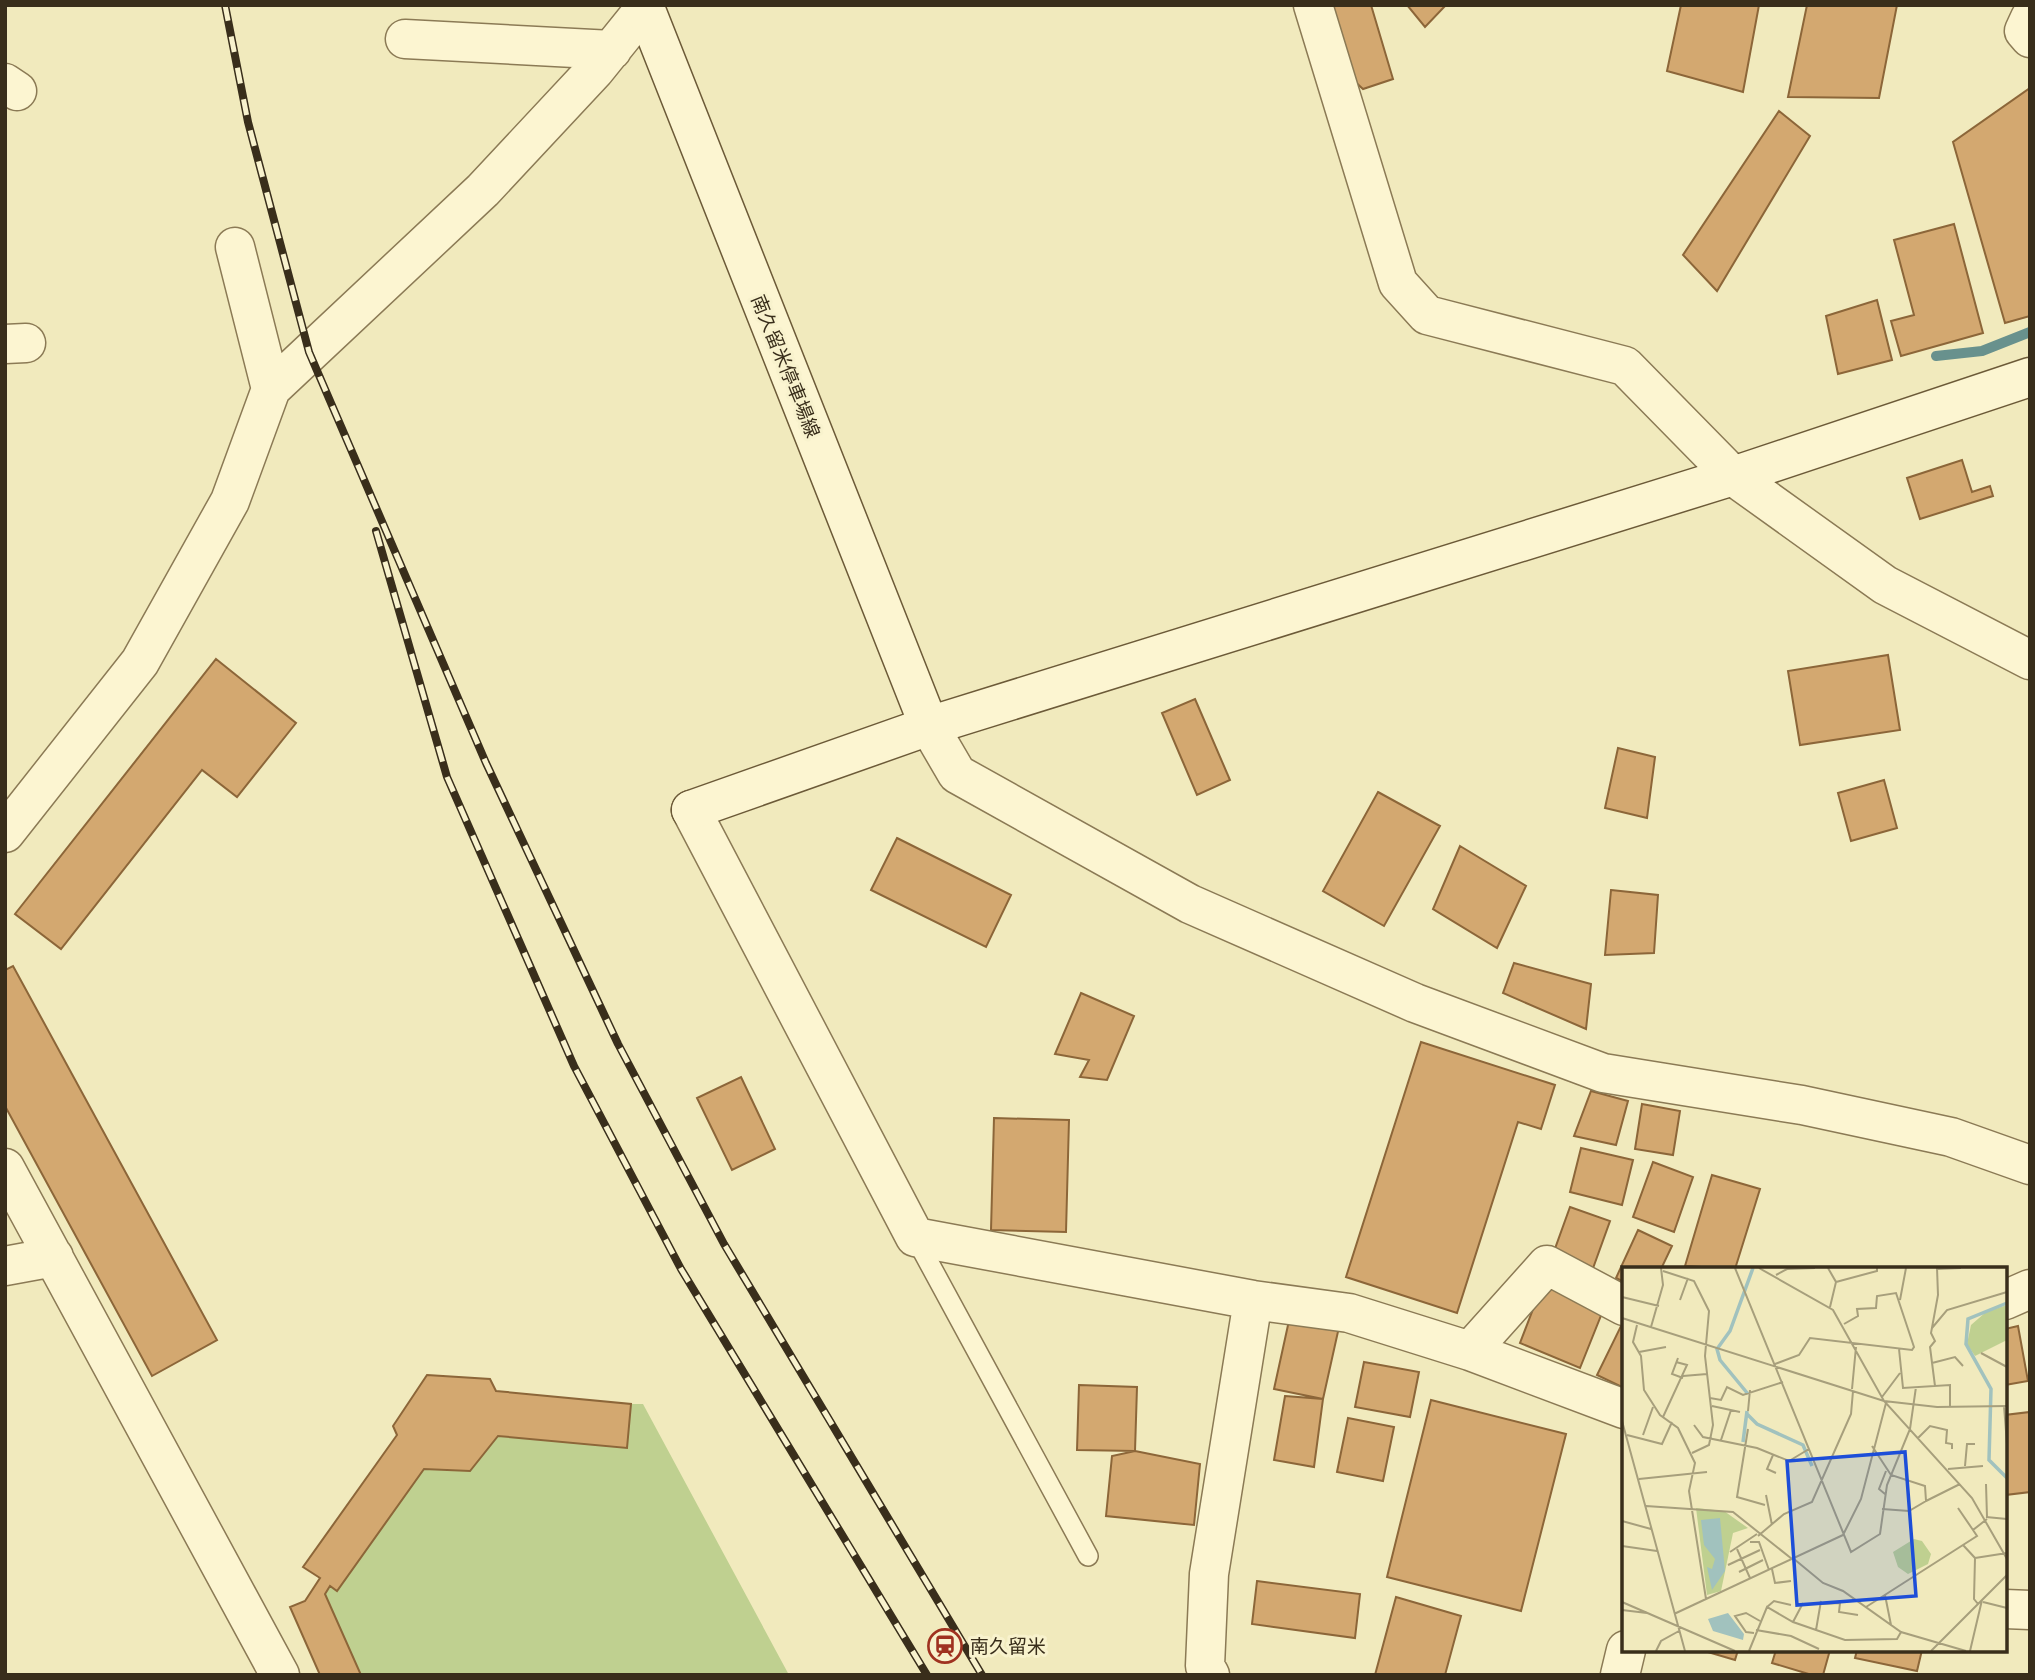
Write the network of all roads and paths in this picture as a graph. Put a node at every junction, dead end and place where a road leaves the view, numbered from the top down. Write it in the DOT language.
graph roads {
  1 [pos="1313,5"];
  2 [pos="645,7"];
  3 [pos="2030,18"];
  4 [pos="2030,38"];
  5 [pos="405,39"];
  6 [pos="612,50"];
  7 [pos="235,247"];
  8 [pos="2030,377"];
  9 [pos="271,389"];
  10 [pos="1733,476"];
  11 [pos="2030,660"];
  12 [pos="929,726"];
  13 [pos="5,833"];
  14 [pos="2030,1165"];
  15 [pos="5,1168"];
  16 [pos="915,1237"];
  17 [pos="54,1257"];
  18 [pos="5,1266"];
  19 [pos="2030,1289"];
  20 [pos="2007,1299"];
  21 [pos="1253,1300"];
  22 [pos="1622,1305"];
  23 [pos="1470,1351"];
  24 [pos="1622,1408"];
  25 [pos="1088,1556"];
  26 [pos="2007,1609"];
  27 [pos="2030,1611"];
  28 [pos="1626,1652"];
  29 [pos="280,1675"];
  30 [pos="1210,1675"];
  31 [pos="1620,1675"];
  1 -- 10 [label="street"];
  2 -- 6 [label="street"];
  2 -- 12 [label="street, 南久留米停車場線"];
  3 -- 4 [label="street"];
  5 -- 6 [label="street"];
  6 -- 9 [label="street"];
  7 -- 9 [label="street"];
  8 -- 10 [label="street"];
  9 -- 13 [label="street"];
  10 -- 11 [label="street"];
  10 -- 12 [label="street"];
  12 -- 14 [label="street, 南久留米停車場線"];
  12 -- 16 [label="street"];
  15 -- 17 [label="street"];
  16 -- 21 [label="street"];
  16 -- 25 [label="lane"];
  17 -- 18 [label="street"];
  17 -- 29 [label="street"];
  19 -- 20 [label="street"];
  21 -- 23 [label="street"];
  21 -- 30 [label="street"];
  22 -- 23 [label="street"];
  23 -- 24 [label="street"];
  26 -- 27 [label="street"];
  28 -- 31 [label="street"];
}
